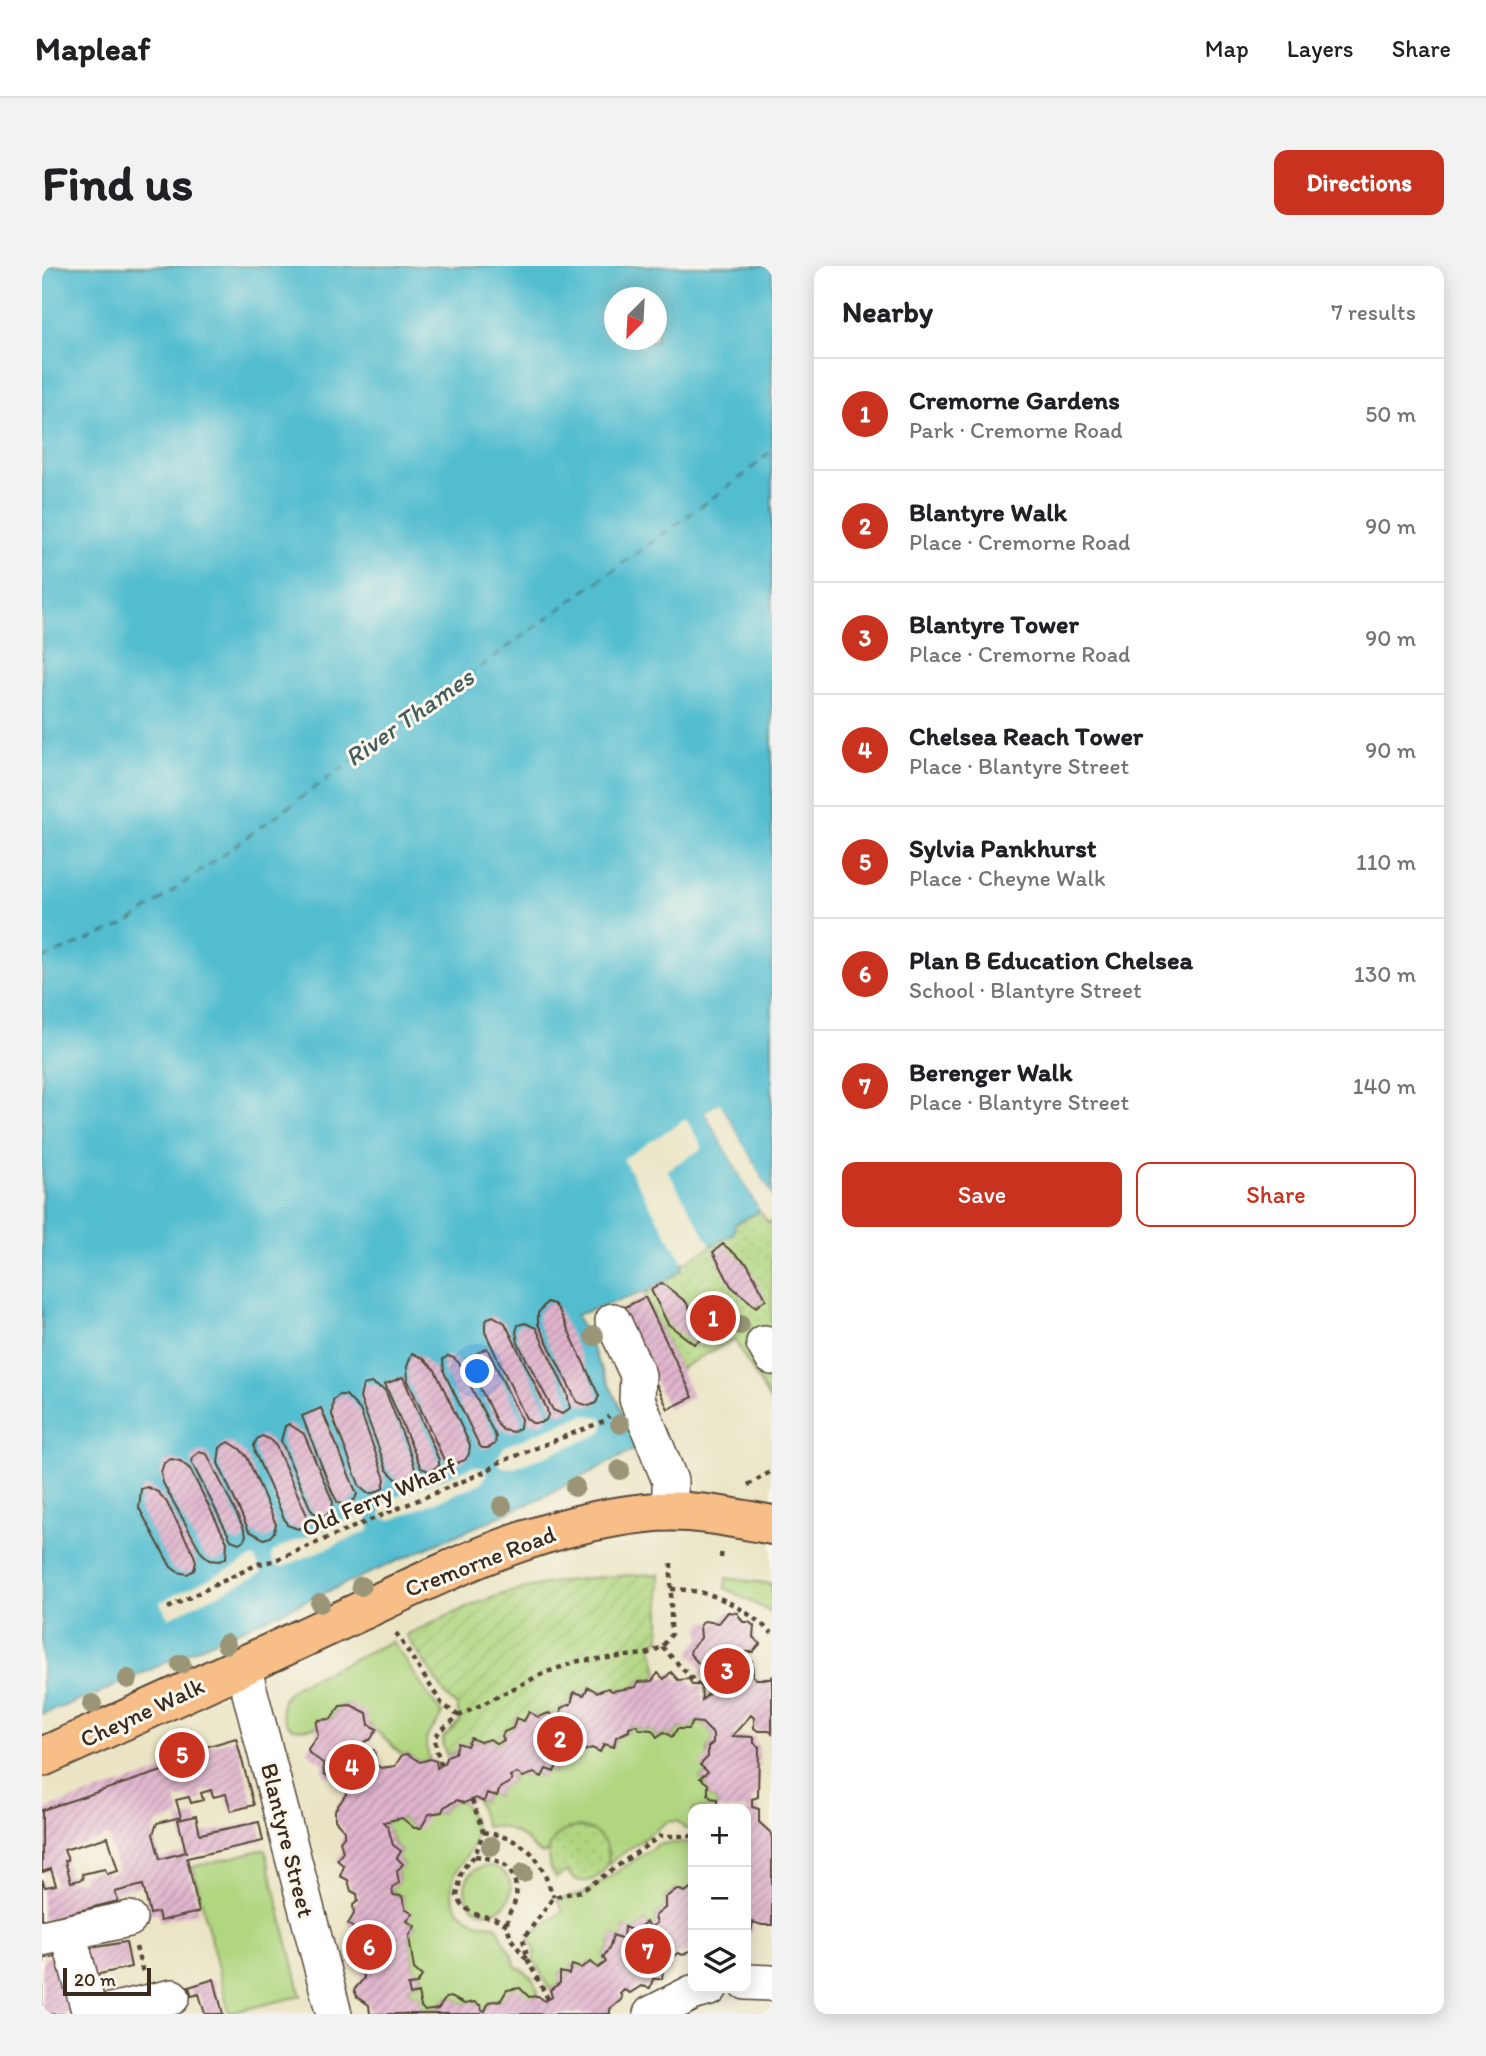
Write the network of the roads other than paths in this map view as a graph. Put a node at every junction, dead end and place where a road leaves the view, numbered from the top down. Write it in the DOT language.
graph roads {
  1 [pos="613,1321"];
  2 [pos="670,1511"];
  3 [pos="772,1525"];
  4 [pos="243,1666"];
  5 [pos="42,1757"];
  6 [pos="129,1919"];
  7 [pos="55,1935"];
  8 [pos="751,1982"];
  9 [pos="772,1983"];
  10 [pos="692,1993"];
  11 [pos="162,2000"];
  12 [pos="90,2014"];
  13 [pos="97,2014"];
  14 [pos="334,2014"];
  15 [pos="651,2014"];
  1 -- 2 [label="street"];
  2 -- 3 [label="highway, Cremorne Road"];
  2 -- 4 [label="highway, Cremorne Road"];
  4 -- 5 [label="highway, Cheyne Walk"];
  4 -- 14 [label="street, Blantyre Street"];
  6 -- 7 [label="street"];
  7 -- 12 [label="street"];
  8 -- 9 [label="street"];
  10 -- 15 [label="street"];
  11 -- 13 [label="street"];
}
